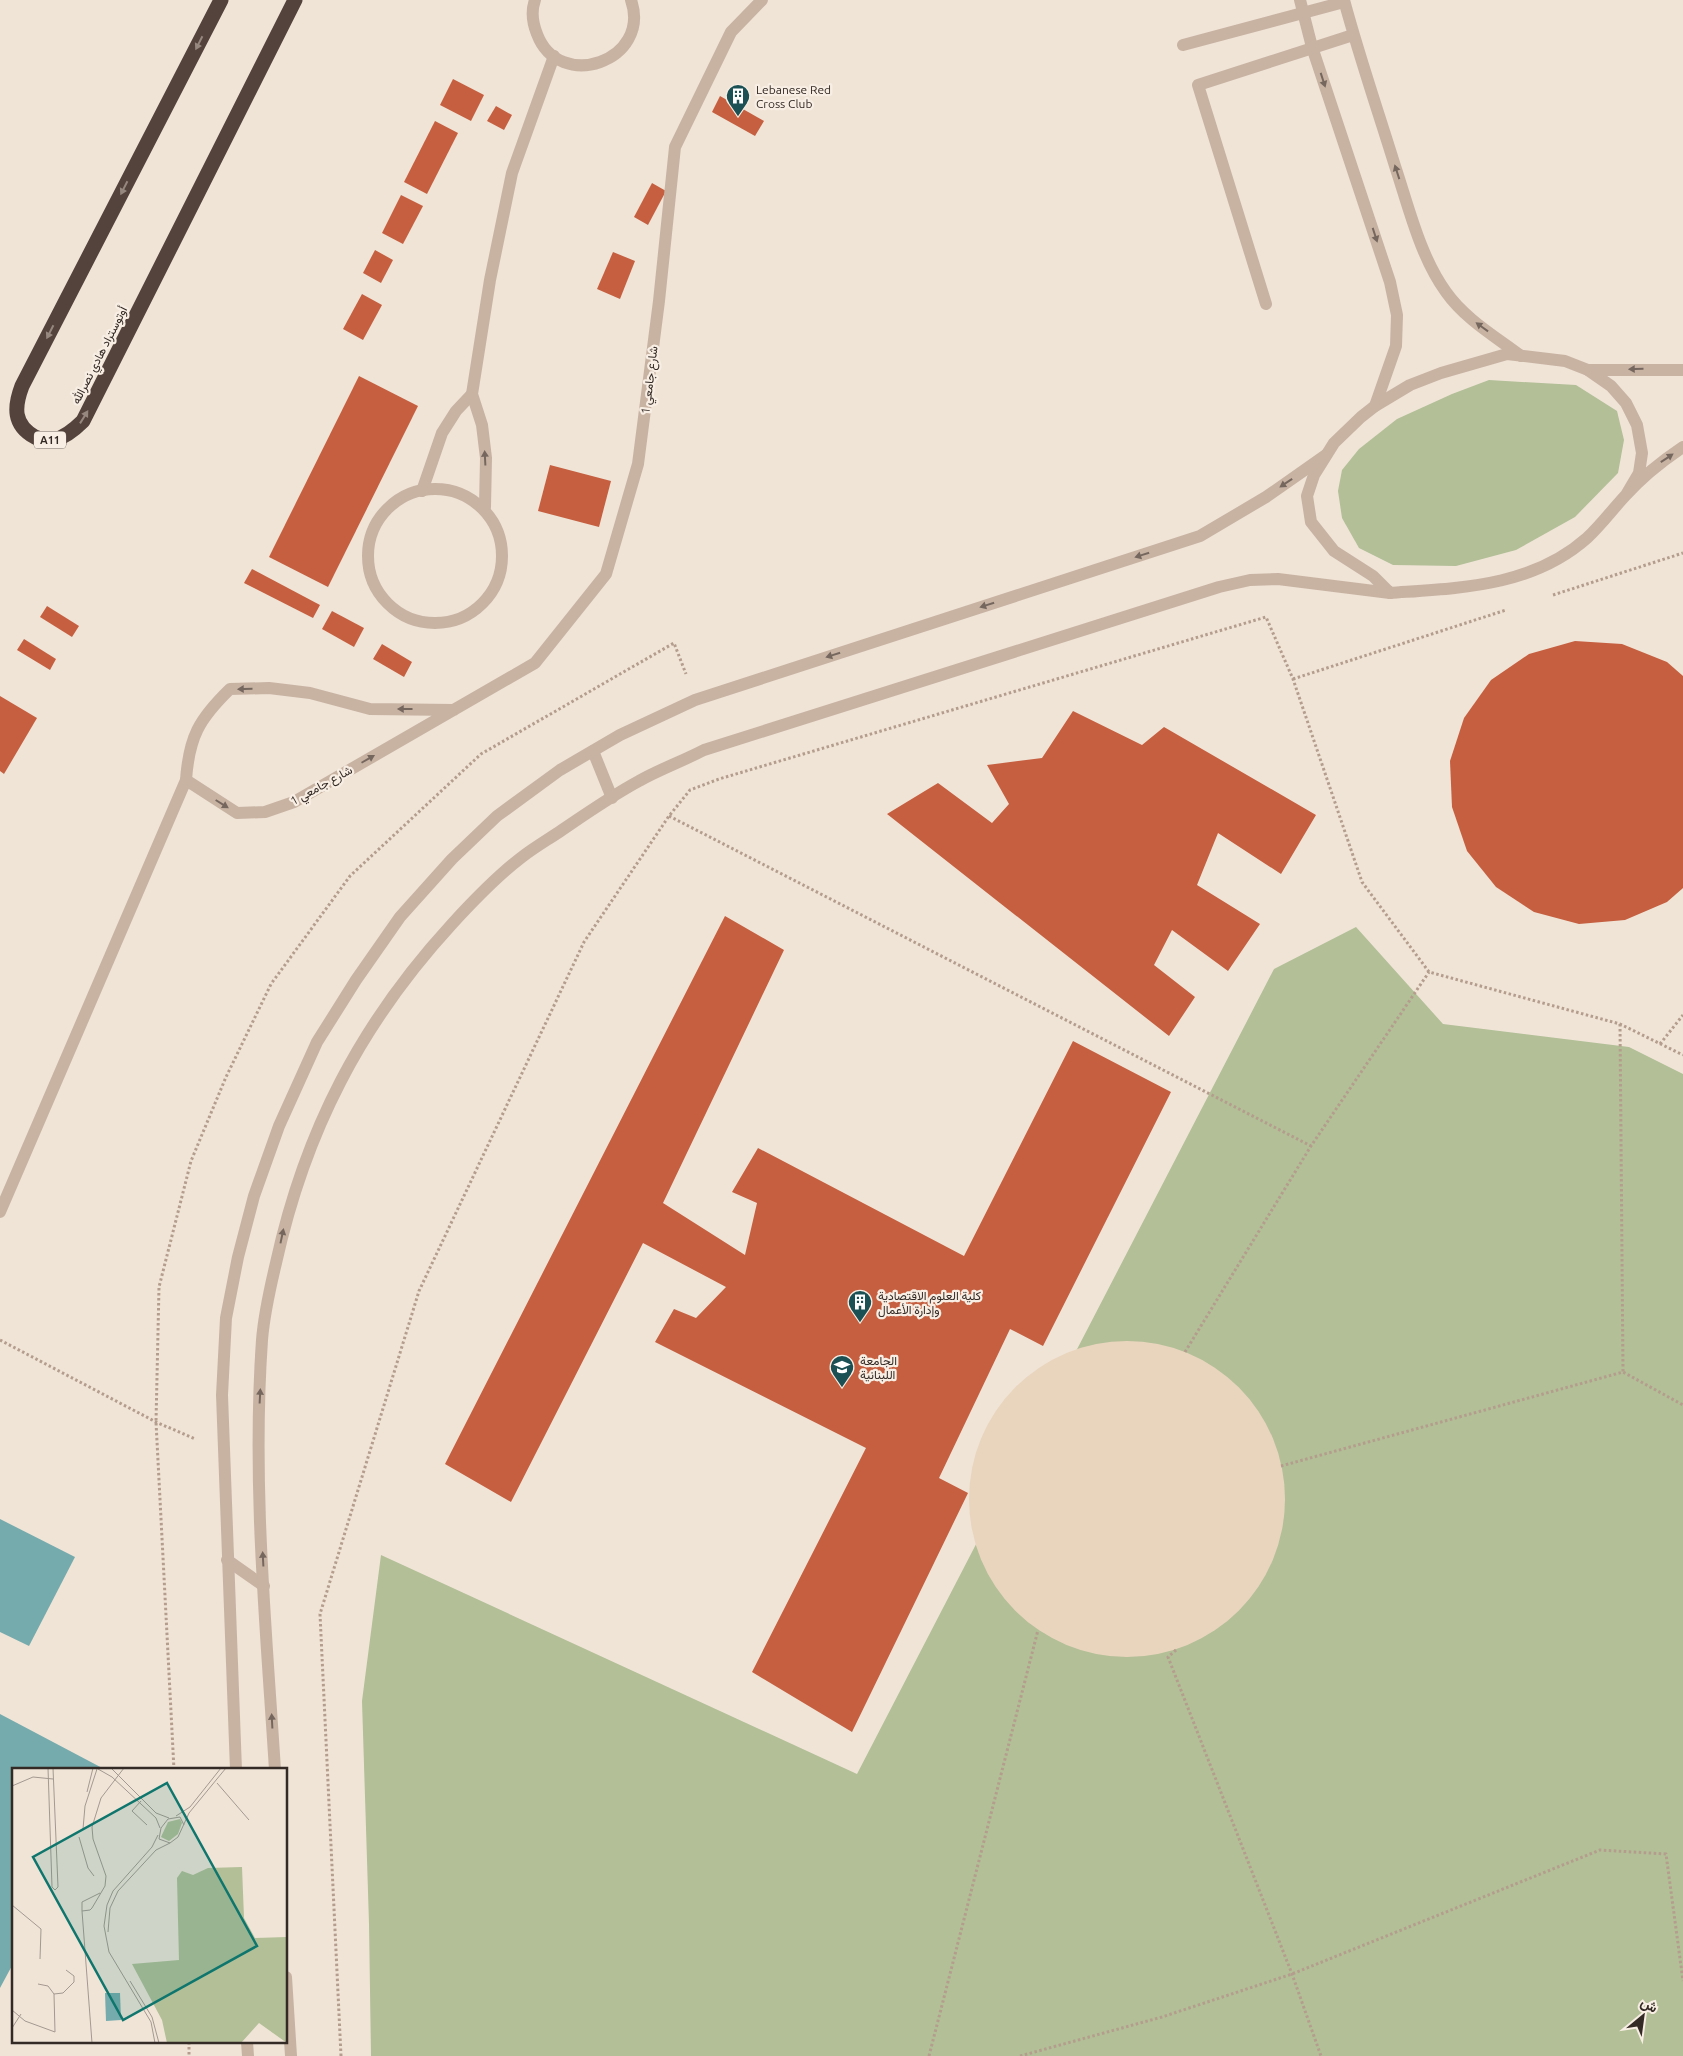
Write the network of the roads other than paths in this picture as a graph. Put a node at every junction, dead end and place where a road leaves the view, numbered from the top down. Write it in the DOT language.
graph roads {
  1 [pos="221,0"];
  2 [pos="294,0"];
  3 [pos="535,0"];
  4 [pos="631,0"];
  5 [pos="762,0"];
  6 [pos="1300,0"];
  7 [pos="1344,1"];
  8 [pos="1304,13"];
  9 [pos="1353,35"];
  10 [pos="1183,45"];
  11 [pos="1312,47"];
  12 [pos="554,56"];
  13 [pos="1266,304"];
  14 [pos="1521,356"];
  15 [pos="1588,370"];
  16 [pos="1683,370"];
  17 [pos="472,394"];
  18 [pos="1375,406"];
  19 [pos="1683,447"];
  20 [pos="1326,456"];
  21 [pos="422,491"];
  22 [pos="1626,495"];
  23 [pos="484,507"];
  24 [pos="1390,593"];
  25 [pos="454,710"];
  26 [pos="593,751"];
  27 [pos="186,780"];
  28 [pos="612,798"];
  29 [pos="0,1212"];
  30 [pos="227,1560"];
  31 [pos="264,1586"];
  32 [pos="236,1768"];
  33 [pos="274,1768"];
  34 [pos="288,2008"];
  35 [pos="291,2056"];
  1 -- 2 [label="highway, أوتوستراد هادي نصرالله / A11, one-way"];
  3 -- 12 [label="street"];
  4 -- 12 [label="street"];
  5 -- 25 [label="street, شارع جامعي 1"];
  6 -- 8 [label="street"];
  7 -- 8 [label="street"];
  7 -- 9 [label="street"];
  8 -- 10 [label="street"];
  8 -- 11 [label="street"];
  9 -- 11 [label="street"];
  14 -- 9 [label="street, one-way"];
  11 -- 13 [label="street"];
  11 -- 18 [label="street, one-way"];
  12 -- 17 [label="street"];
  14 -- 15 [label="street"];
  14 -- 18 [label="street"];
  16 -- 15 [label="street, one-way"];
  15 -- 22 [label="street"];
  17 -- 21 [label="street"];
  23 -- 17 [label="street, one-way"];
  18 -- 20 [label="street"];
  22 -- 19 [label="street, one-way"];
  20 -- 24 [label="street"];
  20 -- 26 [label="street, one-way"];
  21 -- 23 [label="street"];
  21 -- 23 [label="street"];
  22 -- 24 [label="street"];
  24 -- 28 [label="street"];
  27 -- 25 [label="street, شارع جامعي 1, one-way"];
  25 -- 27 [label="street, one-way"];
  26 -- 28 [label="street"];
  26 -- 30 [label="street"];
  27 -- 29 [label="street"];
  31 -- 28 [label="street, one-way"];
  30 -- 31 [label="street"];
  30 -- 32 [label="street"];
  33 -- 31 [label="street, one-way"];
  34 -- 35 [label="street"];
}
